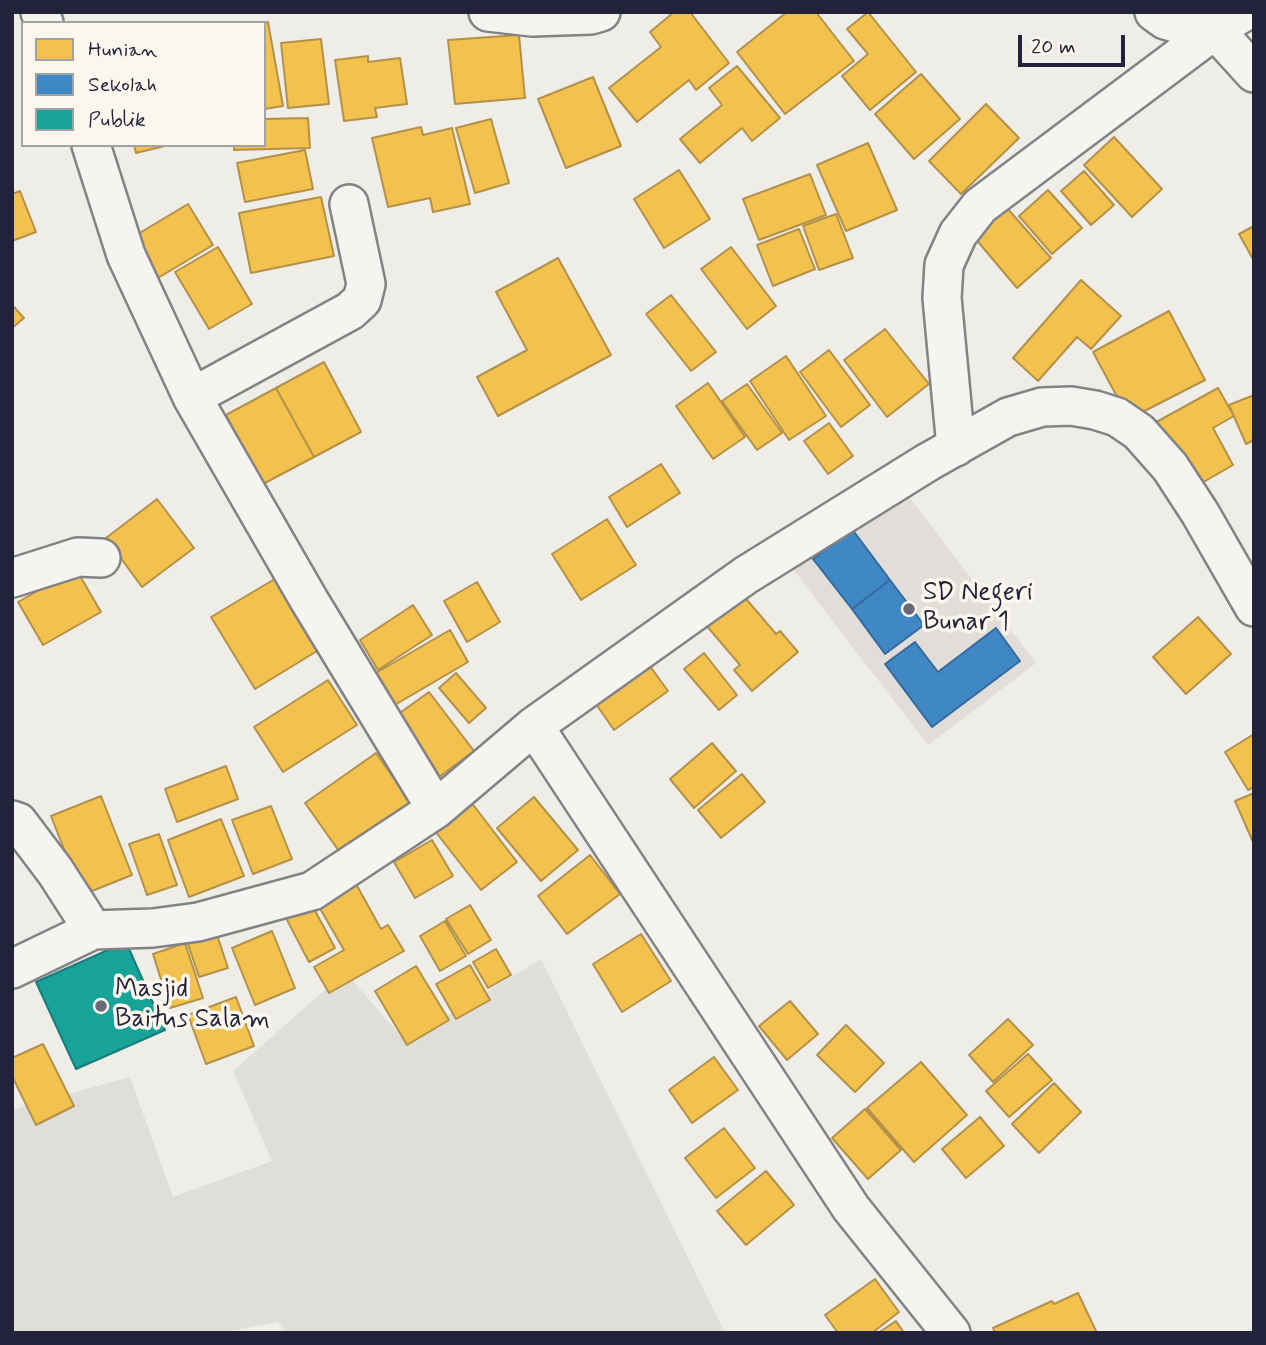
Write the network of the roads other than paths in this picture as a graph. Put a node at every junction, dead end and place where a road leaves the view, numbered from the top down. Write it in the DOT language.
graph roads {
  1 [pos="488,12"];
  2 [pos="601,12"];
  3 [pos="1154,12"];
  4 [pos="1230,21"];
  5 [pos="1254,73"];
  6 [pos="92,147"];
  7 [pos="349,204"];
  8 [pos="192,397"];
  9 [pos="956,447"];
  10 [pos="101,558"];
  11 [pos="12,578"];
  12 [pos="1254,607"];
  13 [pos="534,726"];
  14 [pos="436,809"];
  15 [pos="12,820"];
  16 [pos="93,930"];
  17 [pos="12,969"];
  18 [pos="951,1333"];
  1 -- 2 [label="street"];
  3 -- 4 [label="street"];
  4 -- 5 [label="street"];
  4 -- 9 [label="street"];
  6 -- 8 [label="street"];
  7 -- 8 [label="street"];
  8 -- 14 [label="street"];
  9 -- 12 [label="street"];
  9 -- 13 [label="street"];
  10 -- 11 [label="street"];
  13 -- 14 [label="street"];
  13 -- 18 [label="street"];
  14 -- 16 [label="street"];
  15 -- 16 [label="street"];
  16 -- 17 [label="street"];
}
